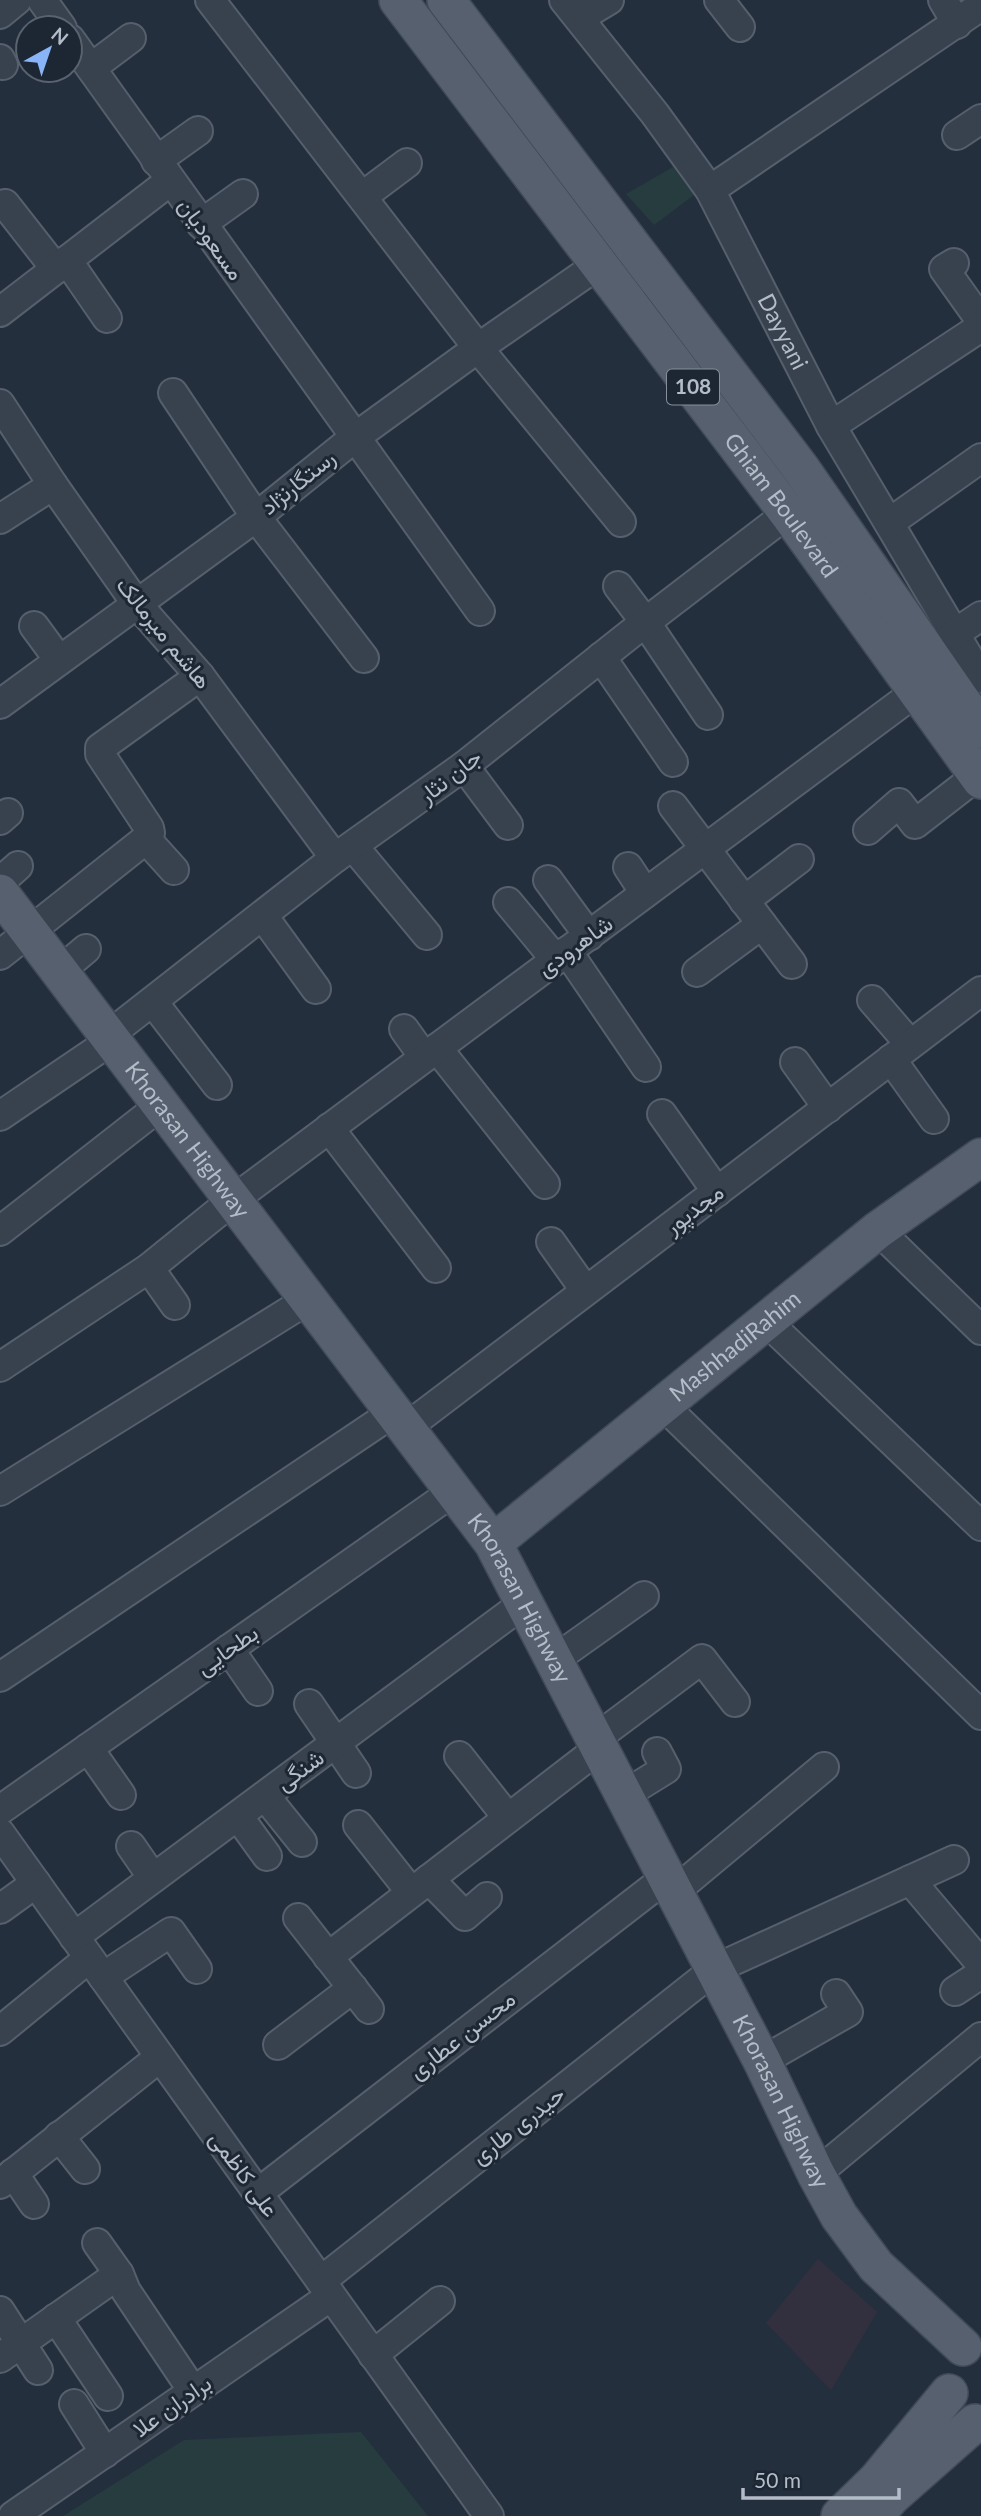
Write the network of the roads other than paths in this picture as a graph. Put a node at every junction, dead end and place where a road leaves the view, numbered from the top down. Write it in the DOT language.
graph roads {
  1 [pos="17,0"];
  2 [pos="210,0"];
  3 [pos="398,0"];
  4 [pos="416,0"];
  5 [pos="446,0"];
  6 [pos="609,0"];
  7 [pos="719,0"];
  8 [pos="572,9"];
  9 [pos="0,14"];
  10 [pos="966,16"];
  11 [pos="740,27"];
  12 [pos="131,38"];
  13 [pos="84,58"];
  14 [pos="91,68"];
  15 [pos="981,119"];
  16 [pos="198,131"];
  17 [pos="957,135"];
  18 [pos="407,163"];
  19 [pos="163,171"];
  20 [pos="710,190"];
  21 [pos="243,194"];
  22 [pos="363,196"];
  23 [pos="5,204"];
  24 [pos="201,224"];
  25 [pos="954,262"];
  26 [pos="599,264"];
  27 [pos="62,265"];
  28 [pos="0,312"];
  29 [pos="107,317"];
  30 [pos="981,321"];
  31 [pos="981,327"];
  32 [pos="478,348"];
  33 [pos="173,393"];
  34 [pos="0,404"];
  35 [pos="831,426"];
  36 [pos="354,438"];
  37 [pos="981,458"];
  38 [pos="53,485"];
  39 [pos="788,513"];
  40 [pos="256,517"];
  41 [pos="0,519"];
  42 [pos="621,522"];
  43 [pos="889,523"];
  44 [pos="618,586"];
  45 [pos="136,603"];
  46 [pos="480,611"];
  47 [pos="981,615"];
  48 [pos="646,623"];
  49 [pos="34,626"];
  50 [pos="954,634"];
  51 [pos="601,657"];
  52 [pos="364,658"];
  53 [pos="59,660"];
  54 [pos="200,676"];
  55 [pos="981,678"];
  56 [pos="917,691"];
  57 [pos="0,704"];
  58 [pos="708,715"];
  59 [pos="981,729"];
  60 [pos="673,762"];
  61 [pos="464,766"];
  62 [pos="980,769"];
  63 [pos="673,806"];
  64 [pos="508,825"];
  65 [pos="868,830"];
  66 [pos="146,839"];
  67 [pos="705,849"];
  68 [pos="344,852"];
  69 [pos="799,859"];
  70 [pos="628,867"];
  71 [pos="174,870"];
  72 [pos="6,880"];
  73 [pos="548,880"];
  74 [pos="645,894"];
  75 [pos="744,901"];
  76 [pos="508,902"];
  77 [pos="264,916"];
  78 [pos="762,924"];
  79 [pos="29,932"];
  80 [pos="426,935"];
  81 [pos="571,949"];
  82 [pos="0,955"];
  83 [pos="792,964"];
  84 [pos="697,972"];
  85 [pos="316,989"];
  86 [pos="981,991"];
  87 [pos="872,1000"];
  88 [pos="153,1002"];
  89 [pos="404,1029"];
  90 [pos="110,1038"];
  91 [pos="901,1052"];
  92 [pos="430,1053"];
  93 [pos="795,1062"];
  94 [pos="646,1067"];
  95 [pos="217,1085"];
  96 [pos="161,1105"];
  97 [pos="828,1108"];
  98 [pos="662,1114"];
  99 [pos="0,1116"];
  100 [pos="934,1119"];
  101 [pos="329,1128"];
  102 [pos="981,1157"];
  103 [pos="545,1185"];
  104 [pos="717,1192"];
  105 [pos="233,1200"];
  106 [pos="878,1230"];
  107 [pos="0,1231"];
  108 [pos="551,1242"];
  109 [pos="149,1268"];
  110 [pos="436,1268"];
  111 [pos="585,1290"];
  112 [pos="309,1299"];
  113 [pos="175,1305"];
  114 [pos="766,1321"];
  115 [pos="981,1330"];
  116 [pos="0,1367"];
  117 [pos="663,1405"];
  118 [pos="400,1420"];
  119 [pos="0,1491"];
  120 [pos="454,1491"];
  121 [pos="981,1526"];
  122 [pos="494,1543"];
  123 [pos="644,1596"];
  124 [pos="524,1603"];
  125 [pos="229,1649"];
  126 [pos="554,1660"];
  127 [pos="0,1677"];
  128 [pos="258,1691"];
  129 [pos="735,1702"];
  130 [pos="309,1704"];
  131 [pos="981,1715"];
  132 [pos="337,1743"];
  133 [pos="598,1744"];
  134 [pos="88,1748"];
  135 [pos="459,1756"];
  136 [pos="666,1767"];
  137 [pos="824,1767"];
  138 [pos="356,1773"];
  139 [pos="121,1795"];
  140 [pos="624,1795"];
  141 [pos="265,1796"];
  142 [pos="0,1810"];
  143 [pos="239,1815"];
  144 [pos="508,1818"];
  145 [pos="358,1825"];
  146 [pos="0,1833"];
  147 [pos="302,1842"];
  148 [pos="131,1846"];
  149 [pos="267,1856"];
  150 [pos="954,1860"];
  151 [pos="153,1878"];
  152 [pos="910,1880"];
  153 [pos="36,1883"];
  154 [pos="671,1885"];
  155 [pos="420,1886"];
  156 [pos="487,1897"];
  157 [pos="0,1909"];
  158 [pos="298,1917"];
  159 [pos="89,1957"];
  160 [pos="328,1957"];
  161 [pos="981,1964"];
  162 [pos="197,1969"];
  163 [pos="715,1969"];
  164 [pos="981,1974"];
  165 [pos="955,1991"];
  166 [pos="836,1994"];
  167 [pos="0,2031"];
  168 [pos="981,2036"];
  169 [pos="278,2045"];
  170 [pos="160,2057"];
  171 [pos="762,2061"];
  172 [pos="60,2136"];
  173 [pos="85,2169"];
  174 [pos="816,2174"];
  175 [pos="6,2178"];
  176 [pos="258,2193"];
  177 [pos="34,2204"];
  178 [pos="97,2243"];
  179 [pos="118,2274"];
  180 [pos="326,2288"];
  181 [pos="440,2301"];
  182 [pos="0,2311"];
  183 [pos="56,2318"];
  184 [pos="972,2343"];
  185 [pos="10,2351"];
  186 [pos="373,2355"];
  187 [pos="38,2370"];
  188 [pos="193,2392"];
  189 [pos="949,2393"];
  190 [pos="108,2396"];
  191 [pos="74,2404"];
  192 [pos="978,2424"];
  193 [pos="105,2453"];
  194 [pos="13,2516"];
  195 [pos="489,2516"];
  196 [pos="840,2516"];
  197 [pos="874,2516"];
  1 -- 9 [label="street"];
  2 -- 22 [label="street"];
  3 -- 26 [label="main road, Ghiam Boulevard / 108"];
  4 -- 62 [label="street"];
  5 -- 59 [label="main road, Ghiam Boulevard / 108"];
  6 -- 8 [label="street"];
  7 -- 11 [label="street"];
  8 -- 20 [label="street, Dayyani"];
  10 -- 20 [label="street"];
  12 -- 14 [label="street"];
  13 -- 14 [label="street, مسعودیان"];
  14 -- 19 [label="street, مسعودیان"];
  15 -- 17 [label="street"];
  16 -- 19 [label="street"];
  18 -- 22 [label="street"];
  19 -- 24 [label="street, مسعودیان"];
  19 -- 27 [label="street"];
  20 -- 35 [label="street, Dayyani"];
  21 -- 24 [label="street"];
  22 -- 32 [label="street"];
  23 -- 27 [label="street"];
  24 -- 36 [label="street, مسعودیان"];
  25 -- 30 [label="street"];
  26 -- 32 [label="street, رستگارنژاد"];
  26 -- 39 [label="main road, Ghiam Boulevard / 108"];
  27 -- 28 [label="street"];
  27 -- 29 [label="street"];
  31 -- 35 [label="street"];
  32 -- 36 [label="street, رستگارنژاد"];
  32 -- 42 [label="street"];
  33 -- 40 [label="street"];
  34 -- 38 [label="street, هاشم میرمالک"];
  35 -- 43 [label="street, Dayyani"];
  36 -- 40 [label="street, رستگارنژاد"];
  36 -- 46 [label="street, مسعودیان"];
  37 -- 43 [label="street"];
  38 -- 41 [label="street"];
  38 -- 45 [label="street, هاشم میرمالک"];
  39 -- 48 [label="street, جان نثار"];
  39 -- 56 [label="main road, Ghiam Boulevard / 108"];
  40 -- 45 [label="street, رستگارنژاد"];
  40 -- 52 [label="street"];
  43 -- 50 [label="street, Dayyani"];
  44 -- 48 [label="street"];
  45 -- 53 [label="street, رستگارنژاد"];
  45 -- 54 [label="street, هاشم میرمالک"];
  47 -- 50 [label="street"];
  48 -- 51 [label="street, جان نثار"];
  48 -- 58 [label="street"];
  49 -- 53 [label="street"];
  50 -- 55 [label="street, Dayyani"];
  51 -- 60 [label="street"];
  51 -- 61 [label="street, جان نثار"];
  53 -- 57 [label="street, رستگارنژاد"];
  54 -- 66 [label="street"];
  54 -- 68 [label="street, هاشم میرمالک"];
  56 -- 62 [label="main road, Ghiam Boulevard / 108"];
  56 -- 67 [label="street, شاهرودی"];
  61 -- 64 [label="street"];
  61 -- 68 [label="street, جان نثار"];
  62 -- 65 [label="street"];
  63 -- 67 [label="street"];
  66 -- 71 [label="street"];
  66 -- 79 [label="street"];
  67 -- 74 [label="street, شاهرودی"];
  67 -- 75 [label="street"];
  68 -- 77 [label="street, جان نثار"];
  68 -- 80 [label="street, هاشم میرمالک"];
  69 -- 75 [label="street"];
  70 -- 74 [label="street"];
  72 -- 79 [label="main road, Khorasan Highway"];
  73 -- 81 [label="street"];
  74 -- 81 [label="street, شاهرودی"];
  75 -- 78 [label="street"];
  76 -- 81 [label="street"];
  77 -- 85 [label="street"];
  77 -- 88 [label="street, جان نثار"];
  78 -- 83 [label="street"];
  78 -- 84 [label="street"];
  79 -- 82 [label="street"];
  79 -- 90 [label="main road, Khorasan Highway"];
  81 -- 92 [label="street, شاهرودی"];
  81 -- 94 [label="street"];
  86 -- 91 [label="street, مجدپور"];
  87 -- 91 [label="street"];
  88 -- 90 [label="street, جان نثار"];
  88 -- 95 [label="street"];
  89 -- 92 [label="street"];
  90 -- 96 [label="main road, Khorasan Highway"];
  90 -- 99 [label="street, جان نثار"];
  91 -- 97 [label="street, مجدپور"];
  91 -- 100 [label="street"];
  92 -- 101 [label="street, شاهرودی"];
  92 -- 103 [label="street"];
  93 -- 97 [label="street"];
  96 -- 105 [label="main road, Khorasan Highway"];
  96 -- 107 [label="street"];
  97 -- 104 [label="street, مجدپور"];
  98 -- 104 [label="street"];
  101 -- 105 [label="street, شاهرودی"];
  101 -- 110 [label="street"];
  102 -- 106 [label="main road, MashhadiRahim"];
  104 -- 111 [label="street, مجدپور"];
  105 -- 109 [label="street, شاهرودی"];
  105 -- 112 [label="main road, Khorasan Highway"];
  106 -- 114 [label="main road, MashhadiRahim"];
  106 -- 115 [label="street"];
  108 -- 111 [label="street"];
  109 -- 113 [label="street"];
  109 -- 116 [label="street, شاهرودی"];
  111 -- 118 [label="street, مجدپور"];
  112 -- 118 [label="main road, Khorasan Highway"];
  112 -- 119 [label="street"];
  114 -- 117 [label="main road, MashhadiRahim"];
  114 -- 121 [label="street"];
  117 -- 122 [label="main road, MashhadiRahim"];
  117 -- 131 [label="street"];
  118 -- 120 [label="main road, Khorasan Highway"];
  118 -- 127 [label="street, مجدپور"];
  120 -- 122 [label="main road, Khorasan Highway"];
  120 -- 125 [label="street, بطحایی"];
  122 -- 124 [label="main road, Khorasan Highway"];
  123 -- 126 [label="street"];
  124 -- 126 [label="main road, Khorasan Highway"];
  124 -- 132 [label="street, شنگی"];
  125 -- 128 [label="street"];
  125 -- 134 [label="street, بطحایی"];
  126 -- 133 [label="main road, Khorasan Highway"];
  129 -- 133 [label="street"];
  130 -- 132 [label="street"];
  132 -- 138 [label="street"];
  132 -- 141 [label="street, شنگی"];
  133 -- 140 [label="main road, Khorasan Highway"];
  133 -- 144 [label="street"];
  134 -- 139 [label="street"];
  134 -- 142 [label="street, بطحایی"];
  135 -- 144 [label="street"];
  136 -- 140 [label="street"];
  137 -- 154 [label="street, محسن عطاری"];
  140 -- 154 [label="main road, Khorasan Highway"];
  141 -- 143 [label="street, شنگی"];
  141 -- 147 [label="street"];
  143 -- 149 [label="street"];
  143 -- 151 [label="street, شنگی"];
  144 -- 155 [label="street"];
  145 -- 155 [label="street"];
  146 -- 153 [label="street, علی کاظمی"];
  148 -- 151 [label="street"];
  150 -- 152 [label="street, حیدری طاری"];
  151 -- 159 [label="street, شنگی"];
  152 -- 161 [label="street"];
  152 -- 163 [label="street, حیدری طاری"];
  153 -- 157 [label="street"];
  153 -- 159 [label="street, علی کاظمی"];
  154 -- 163 [label="main road, Khorasan Highway"];
  154 -- 176 [label="street, محسن عطاری"];
  155 -- 156 [label="street"];
  155 -- 160 [label="street"];
  158 -- 160 [label="street"];
  159 -- 162 [label="street"];
  159 -- 167 [label="street"];
  159 -- 170 [label="street, علی کاظمی"];
  160 -- 169 [label="street"];
  163 -- 171 [label="main road, Khorasan Highway"];
  163 -- 180 [label="street, حیدری طاری"];
  164 -- 165 [label="street"];
  166 -- 171 [label="street"];
  168 -- 174 [label="street"];
  170 -- 172 [label="street"];
  170 -- 176 [label="street, علی کاظمی"];
  171 -- 174 [label="main road, Khorasan Highway"];
  172 -- 173 [label="street"];
  172 -- 175 [label="street"];
  174 -- 184 [label="main road, Khorasan Highway"];
  175 -- 177 [label="street"];
  176 -- 180 [label="street, علی کاظمی"];
  178 -- 179 [label="street"];
  179 -- 183 [label="street"];
  179 -- 188 [label="street"];
  180 -- 186 [label="street, علی کاظمی"];
  180 -- 188 [label="street, برادران علا"];
  181 -- 186 [label="street"];
  182 -- 185 [label="street"];
  183 -- 185 [label="street"];
  183 -- 190 [label="street"];
  184 -- 189 [label="main road"];
  185 -- 187 [label="street"];
  186 -- 195 [label="street, علی کاظمی"];
  188 -- 193 [label="street, برادران علا"];
  189 -- 192 [label="main road"];
  189 -- 196 [label="main road"];
  191 -- 193 [label="street"];
  192 -- 197 [label="main road"];
  193 -- 194 [label="street, برادران علا"];
}
